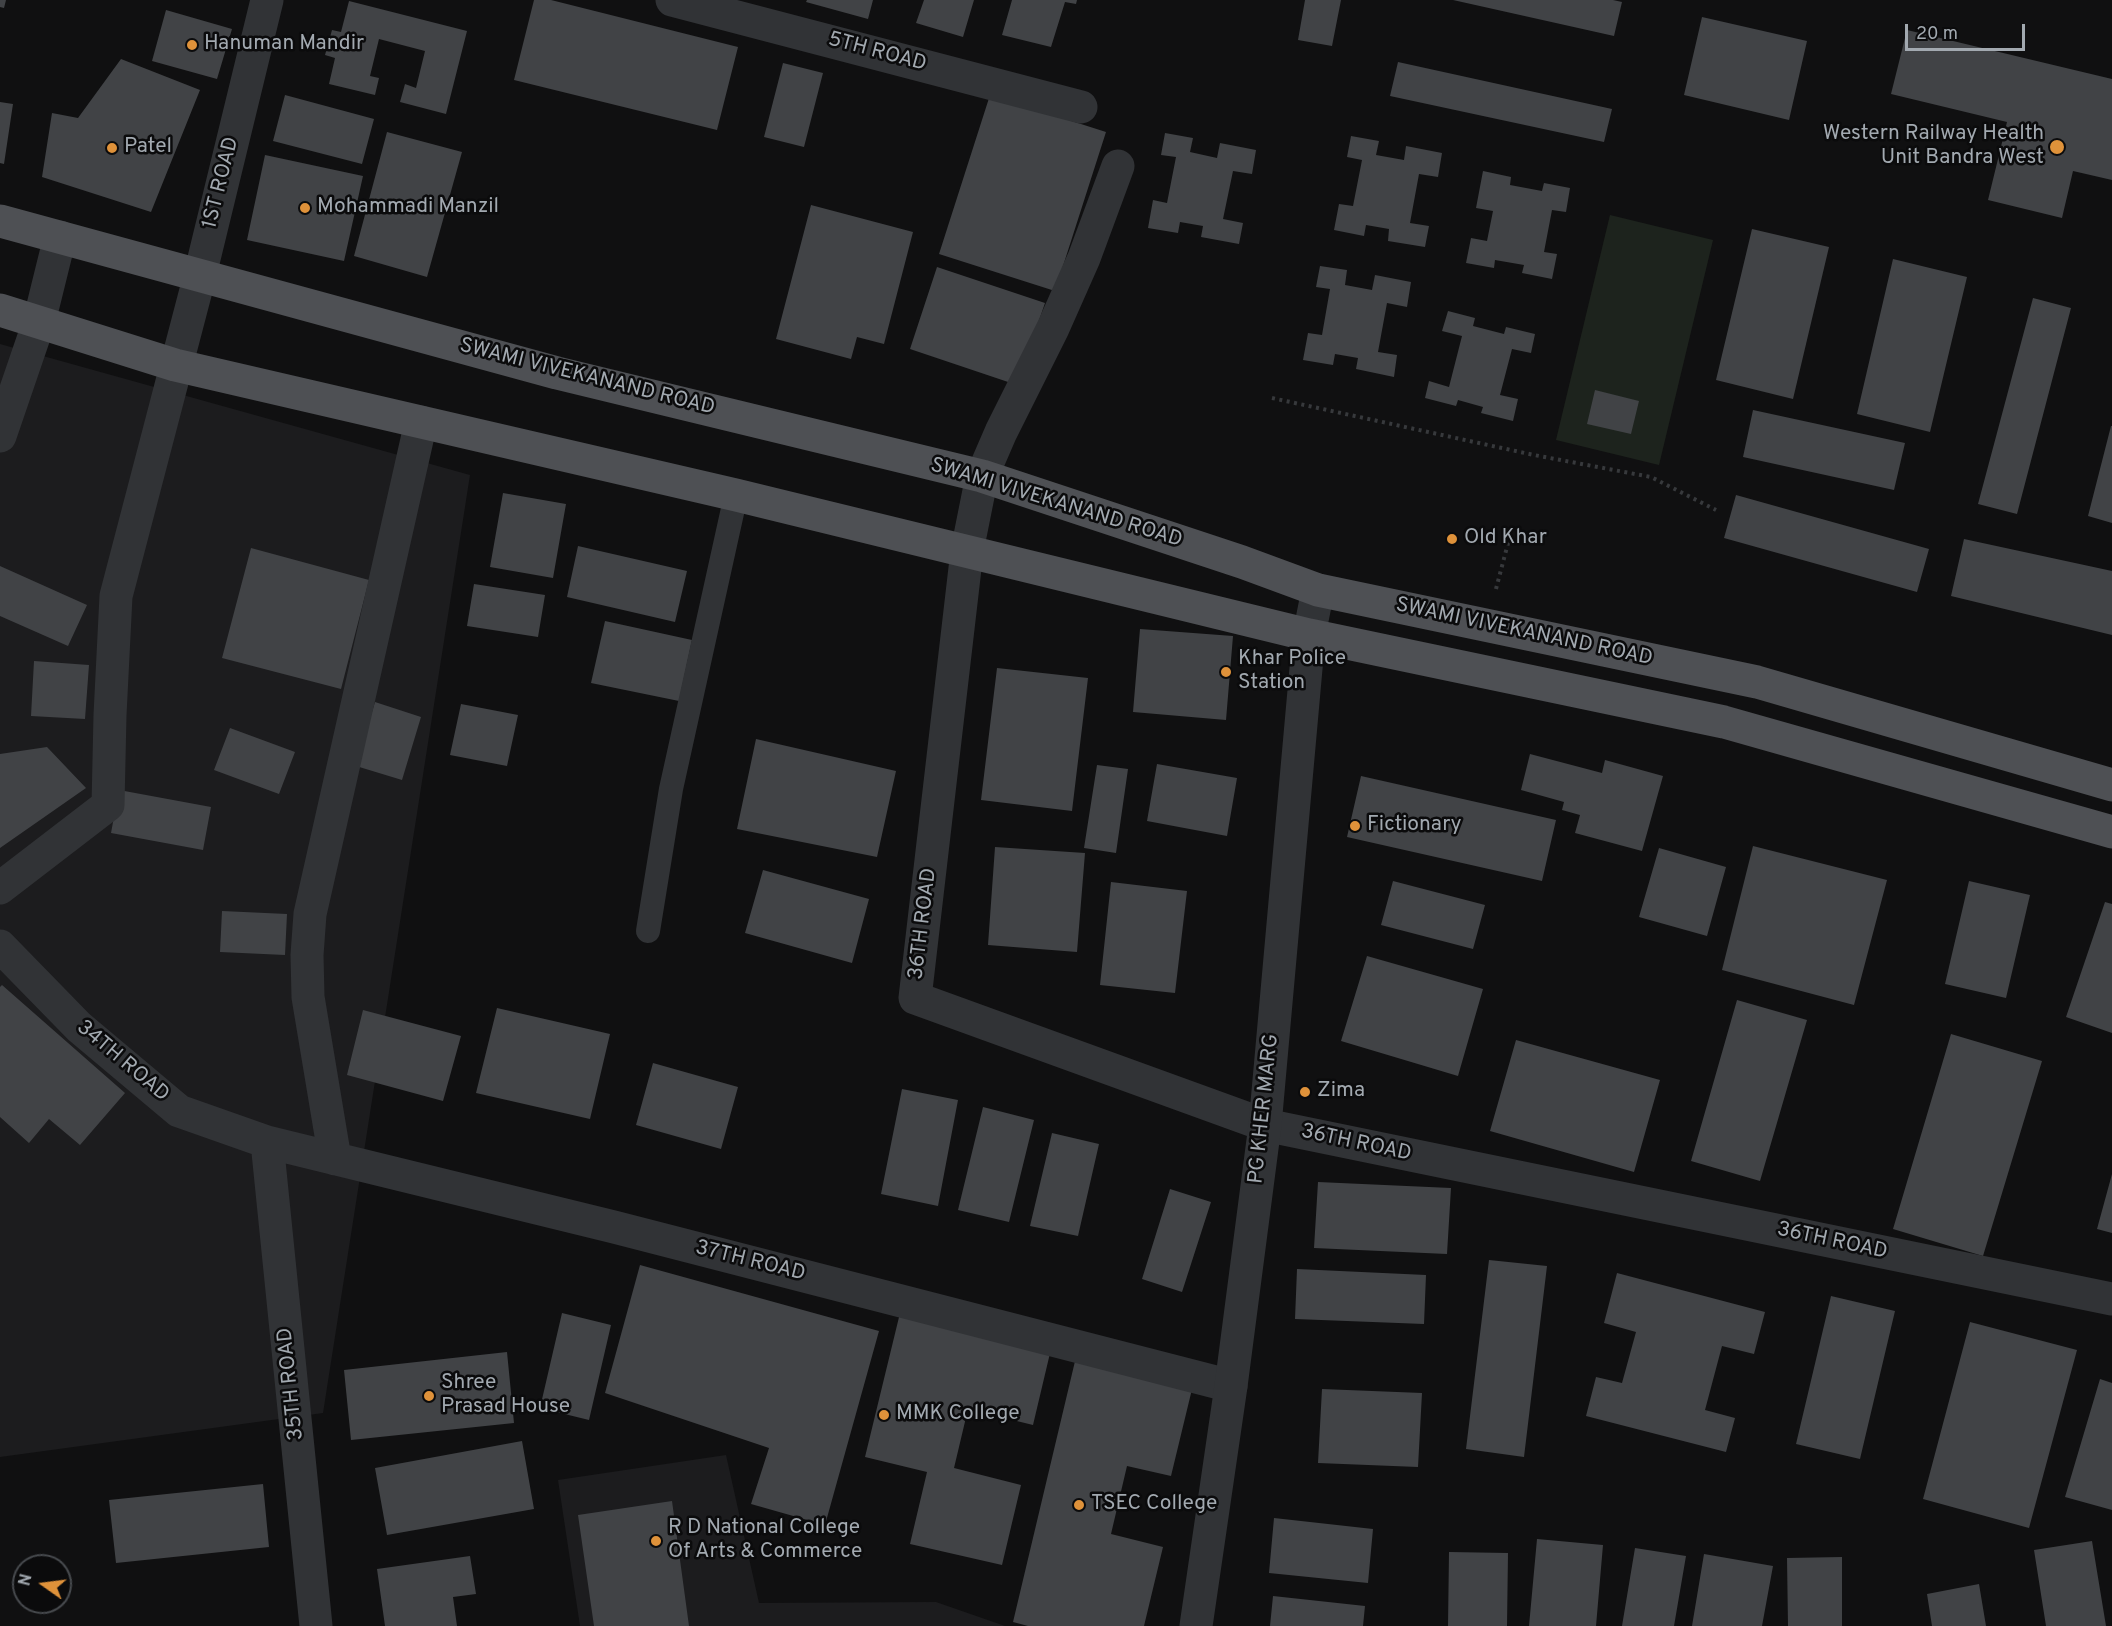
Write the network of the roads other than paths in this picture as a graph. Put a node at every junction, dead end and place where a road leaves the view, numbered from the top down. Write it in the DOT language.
graph roads {
  1 [pos="267,0"];
  2 [pos="672,0"];
  3 [pos="1081,107"];
  4 [pos="1118,166"];
  5 [pos="0,221"];
  6 [pos="60,237"];
  7 [pos="200,276"];
  8 [pos="0,310"];
  9 [pos="39,321"];
  10 [pos="175,365"];
  11 [pos="421,422"];
  12 [pos="0,436"];
  13 [pos="982,476"];
  14 [pos="736,495"];
  15 [pos="967,551"];
  16 [pos="1318,590"];
  17 [pos="1309,635"];
  18 [pos="2112,785"];
  19 [pos="2112,832"];
  20 [pos="0,888"];
  21 [pos="648,931"];
  22 [pos="0,946"];
  23 [pos="1264,1125"];
  24 [pos="267,1142"];
  25 [pos="335,1159"];
  26 [pos="2112,1299"];
  27 [pos="1231,1386"];
  28 [pos="316,1626"];
  29 [pos="1197,1626"];
  1 -- 7 [label="street, 1ST ROAD"];
  2 -- 3 [label="street, 5TH ROAD"];
  4 -- 13 [label="street"];
  5 -- 6 [label="main road, SWAMI VIVEKANAND ROAD"];
  6 -- 7 [label="main road, SWAMI VIVEKANAND ROAD"];
  6 -- 9 [label="street"];
  7 -- 10 [label="street, 1ST ROAD"];
  7 -- 13 [label="main road, SWAMI VIVEKANAND ROAD"];
  8 -- 9 [label="main road"];
  9 -- 10 [label="main road"];
  9 -- 12 [label="street"];
  10 -- 11 [label="main road"];
  10 -- 20 [label="street, 1ST ROAD"];
  11 -- 14 [label="main road"];
  11 -- 25 [label="street"];
  13 -- 15 [label="street"];
  13 -- 16 [label="main road, SWAMI VIVEKANAND ROAD"];
  14 -- 15 [label="main road"];
  14 -- 21 [label="lane"];
  15 -- 17 [label="main road"];
  15 -- 23 [label="street, 36TH ROAD"];
  16 -- 17 [label="street, PG KHER MARG"];
  16 -- 18 [label="main road, SWAMI VIVEKANAND ROAD"];
  17 -- 19 [label="main road"];
  17 -- 23 [label="street, PG KHER MARG"];
  22 -- 24 [label="street, 34TH ROAD"];
  23 -- 26 [label="street, 36TH ROAD"];
  23 -- 27 [label="street, PG KHER MARG"];
  24 -- 25 [label="street, 37TH ROAD"];
  24 -- 28 [label="street, 35TH ROAD"];
  25 -- 27 [label="street, 37TH ROAD"];
  27 -- 29 [label="street, PG KHER MARG"];
}
